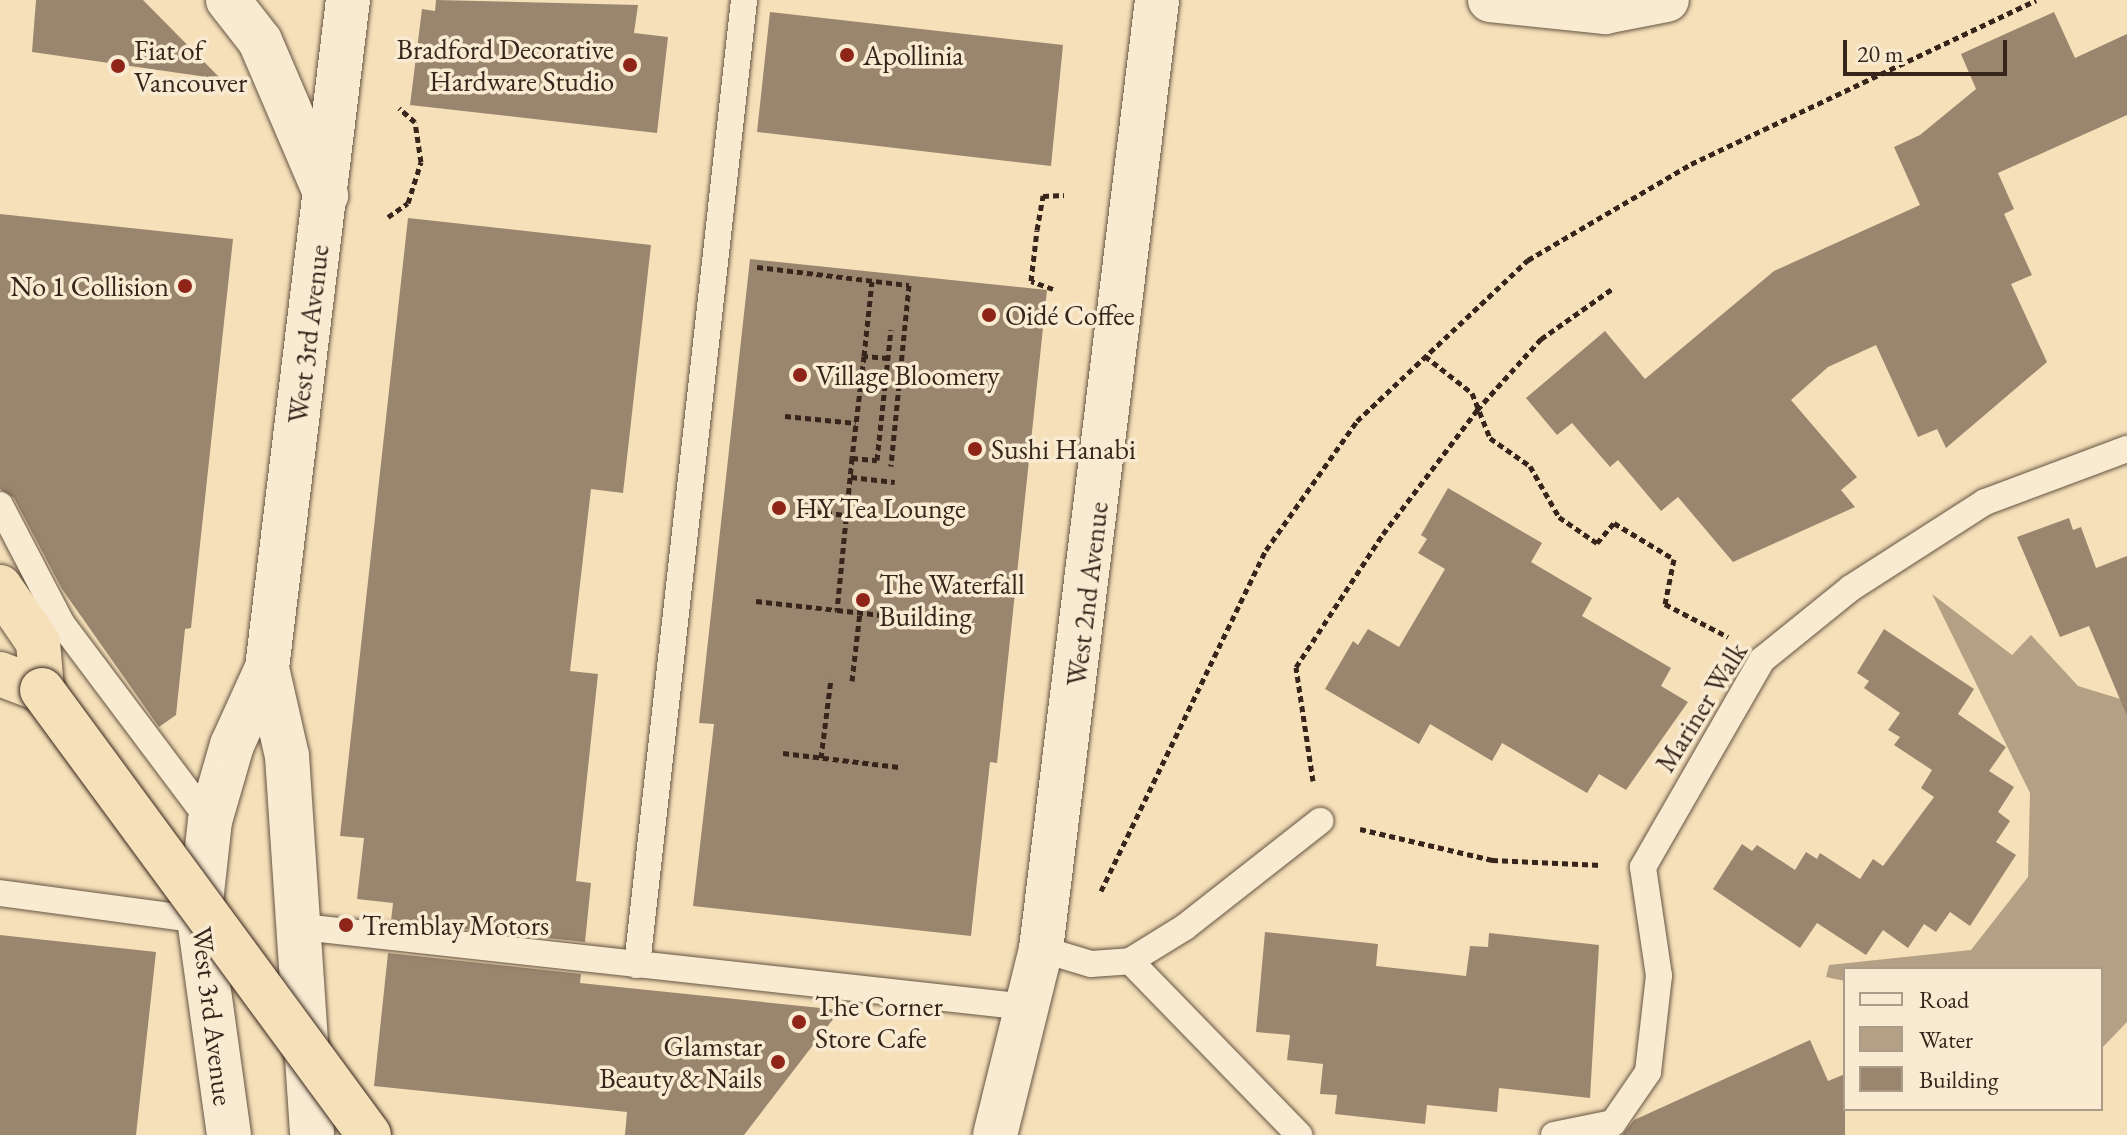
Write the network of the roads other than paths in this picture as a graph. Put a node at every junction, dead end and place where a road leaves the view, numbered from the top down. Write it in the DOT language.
graph roads {
  1 [pos="228,0"];
  2 [pos="348,0"];
  3 [pos="744,0"];
  4 [pos="1157,0"];
  5 [pos="1490,0"];
  6 [pos="1667,0"];
  7 [pos="1557,4"];
  8 [pos="326,195"];
  9 [pos="2127,449"];
  10 [pos="0,505"];
  11 [pos="0,587"];
  12 [pos="267,668"];
  13 [pos="0,674"];
  14 [pos="42,690"];
  15 [pos="210,821"];
  16 [pos="1320,821"];
  17 [pos="0,893"];
  18 [pos="199,920"];
  19 [pos="302,927"];
  20 [pos="1041,949"];
  21 [pos="1130,961"];
  22 [pos="637,965"];
  23 [pos="1027,1007"];
  24 [pos="229,1135"];
  25 [pos="312,1135"];
  26 [pos="369,1135"];
  27 [pos="995,1135"];
  28 [pos="1299,1135"];
  29 [pos="1554,1135"];
  1 -- 8 [label="street"];
  2 -- 8 [label="street, West 3rd Avenue"];
  3 -- 22 [label="lane"];
  4 -- 20 [label="street, West 2nd Avenue"];
  5 -- 7 [label="street"];
  6 -- 7 [label="street"];
  8 -- 12 [label="street, West 3rd Avenue"];
  9 -- 29 [label="lane, Mariner Walk"];
  10 -- 15 [label="lane"];
  11 -- 14 [label="highway"];
  12 -- 15 [label="street, West 3rd Avenue"];
  12 -- 19 [label="street, West 3rd Avenue"];
  13 -- 14 [label="highway"];
  14 -- 26 [label="highway, bridge"];
  15 -- 18 [label="street, West 3rd Avenue"];
  16 -- 21 [label="lane"];
  17 -- 18 [label="lane"];
  18 -- 24 [label="street, West 3rd Avenue"];
  19 -- 22 [label="lane"];
  19 -- 25 [label="street, West 3rd Avenue"];
  20 -- 21 [label="lane"];
  20 -- 23 [label="street, West 2nd Avenue"];
  21 -- 28 [label="lane"];
  22 -- 23 [label="lane"];
  23 -- 27 [label="street, West 2nd Avenue"];
}
